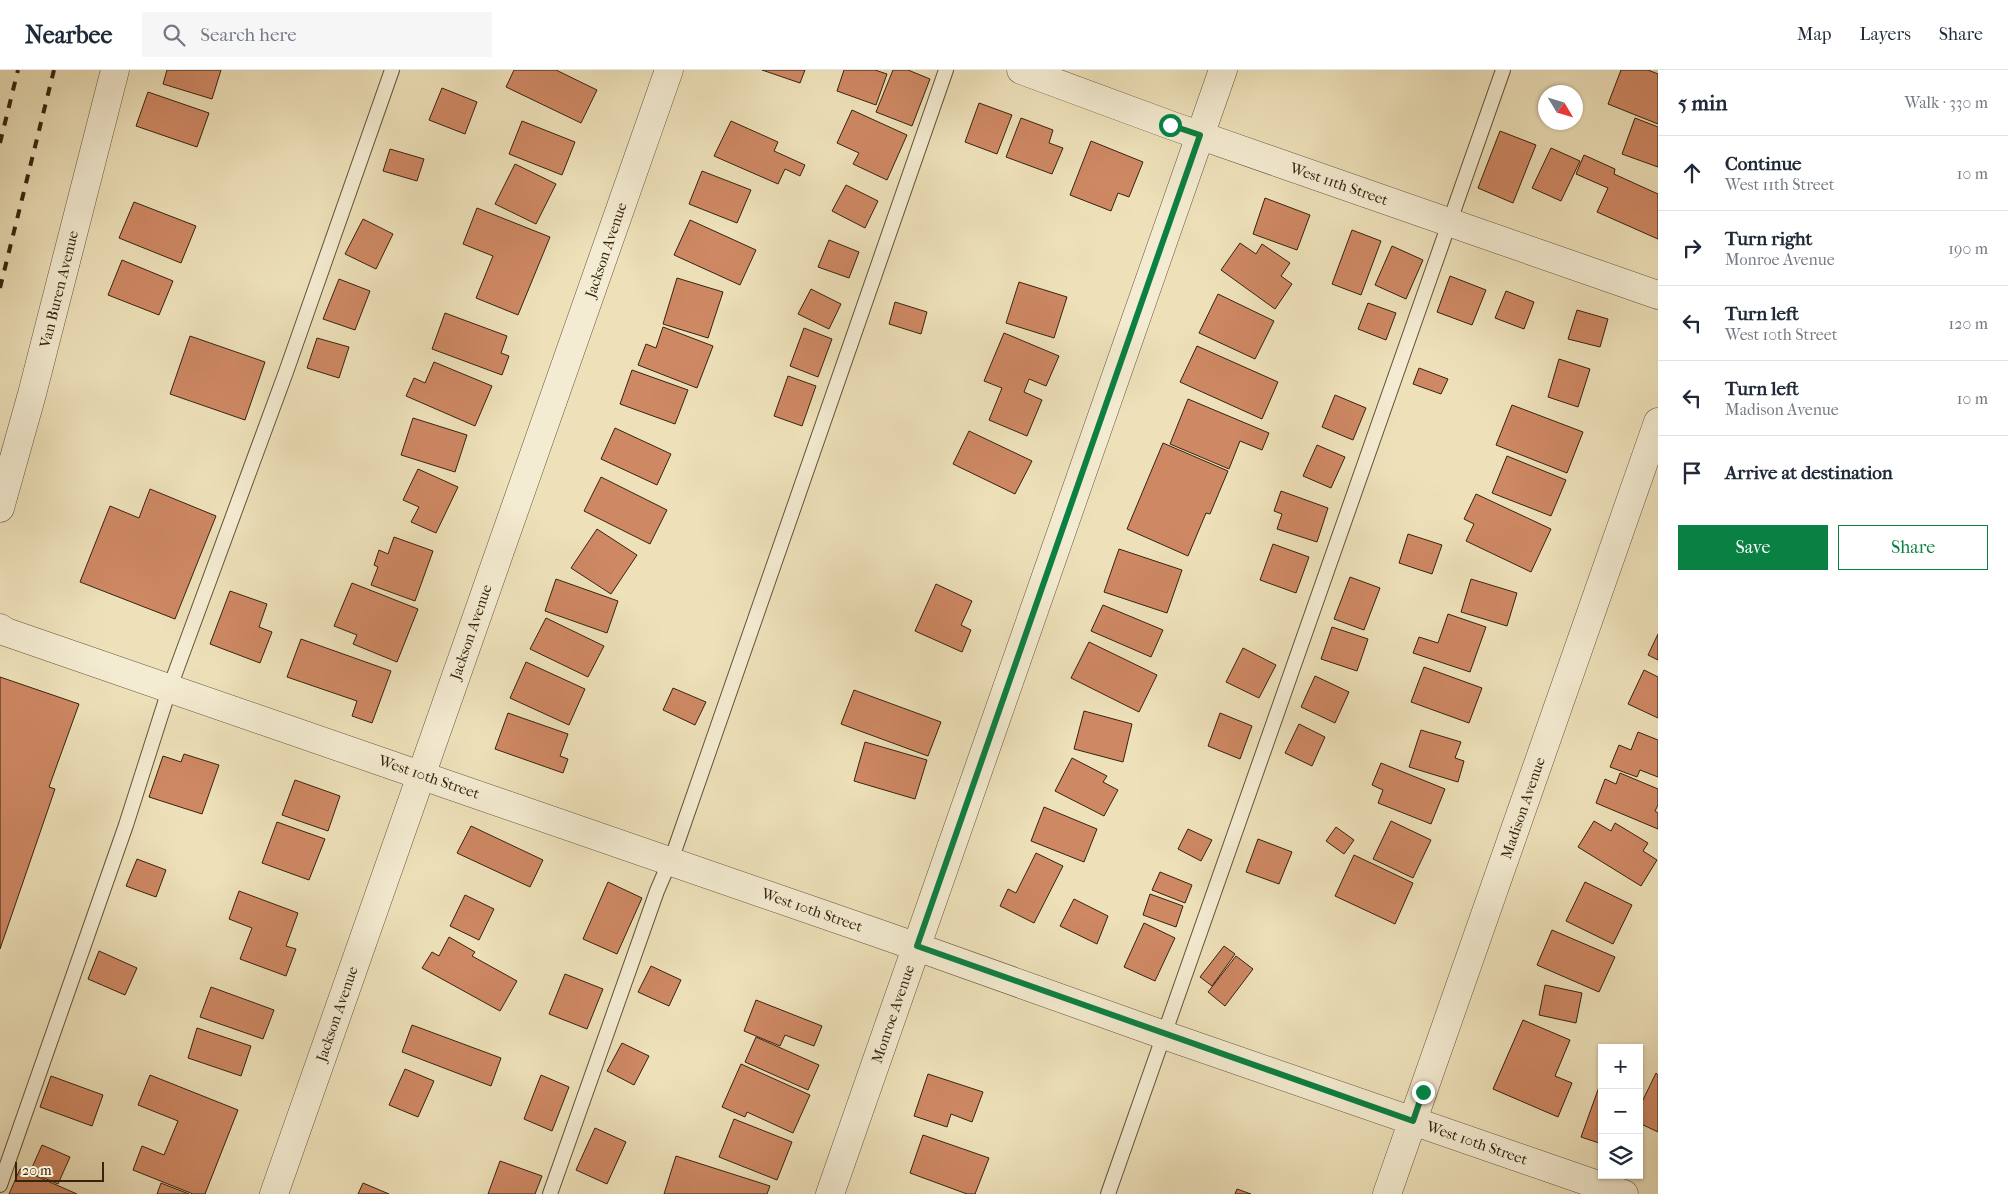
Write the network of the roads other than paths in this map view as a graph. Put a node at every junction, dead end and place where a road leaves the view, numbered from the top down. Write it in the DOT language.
graph roads {
  1 [pos="115,70"];
  2 [pos="392,70"];
  3 [pos="669,70"];
  4 [pos="946,70"];
  5 [pos="1021,70"];
  6 [pos="1223,70"];
  7 [pos="1503,70"];
  8 [pos="1200,135"];
  9 [pos="1450,222"];
  10 [pos="1658,295"];
  11 [pos="1658,422"];
  12 [pos="0,508"];
  13 [pos="0,628"];
  14 [pos="170,687"];
  15 [pos="421,774"];
  16 [pos="670,862"];
  17 [pos="917,946"];
  18 [pos="1164,1035"];
  19 [pos="1413,1121"];
  20 [pos="0,1185"];
  21 [pos="274,1194"];
  22 [pos="550,1194"];
  23 [pos="830,1194"];
  24 [pos="1108,1194"];
  25 [pos="1387,1194"];
  26 [pos="1624,1194"];
  1 -- 12 [label="street, Van Buren Avenue"];
  2 -- 14 [label="lane"];
  3 -- 15 [label="street, Jackson Avenue"];
  4 -- 16 [label="lane"];
  5 -- 8 [label="street, West 11th Street"];
  6 -- 8 [label="street, Monroe Avenue"];
  7 -- 9 [label="lane"];
  8 -- 9 [label="street, West 11th Street"];
  8 -- 17 [label="street, Monroe Avenue"];
  9 -- 10 [label="street, West 11th Street"];
  9 -- 18 [label="lane"];
  11 -- 19 [label="street, Madison Avenue"];
  13 -- 14 [label="street, West 10th Street"];
  14 -- 15 [label="street, West 10th Street"];
  14 -- 20 [label="lane"];
  15 -- 16 [label="street, West 10th Street"];
  15 -- 21 [label="street, Jackson Avenue"];
  16 -- 17 [label="street, West 10th Street"];
  16 -- 22 [label="lane"];
  17 -- 18 [label="street, West 10th Street"];
  17 -- 23 [label="street, Monroe Avenue"];
  18 -- 19 [label="street, West 10th Street"];
  18 -- 24 [label="lane"];
  19 -- 25 [label="street, Madison Avenue"];
  19 -- 26 [label="street, West 10th Street"];
}
